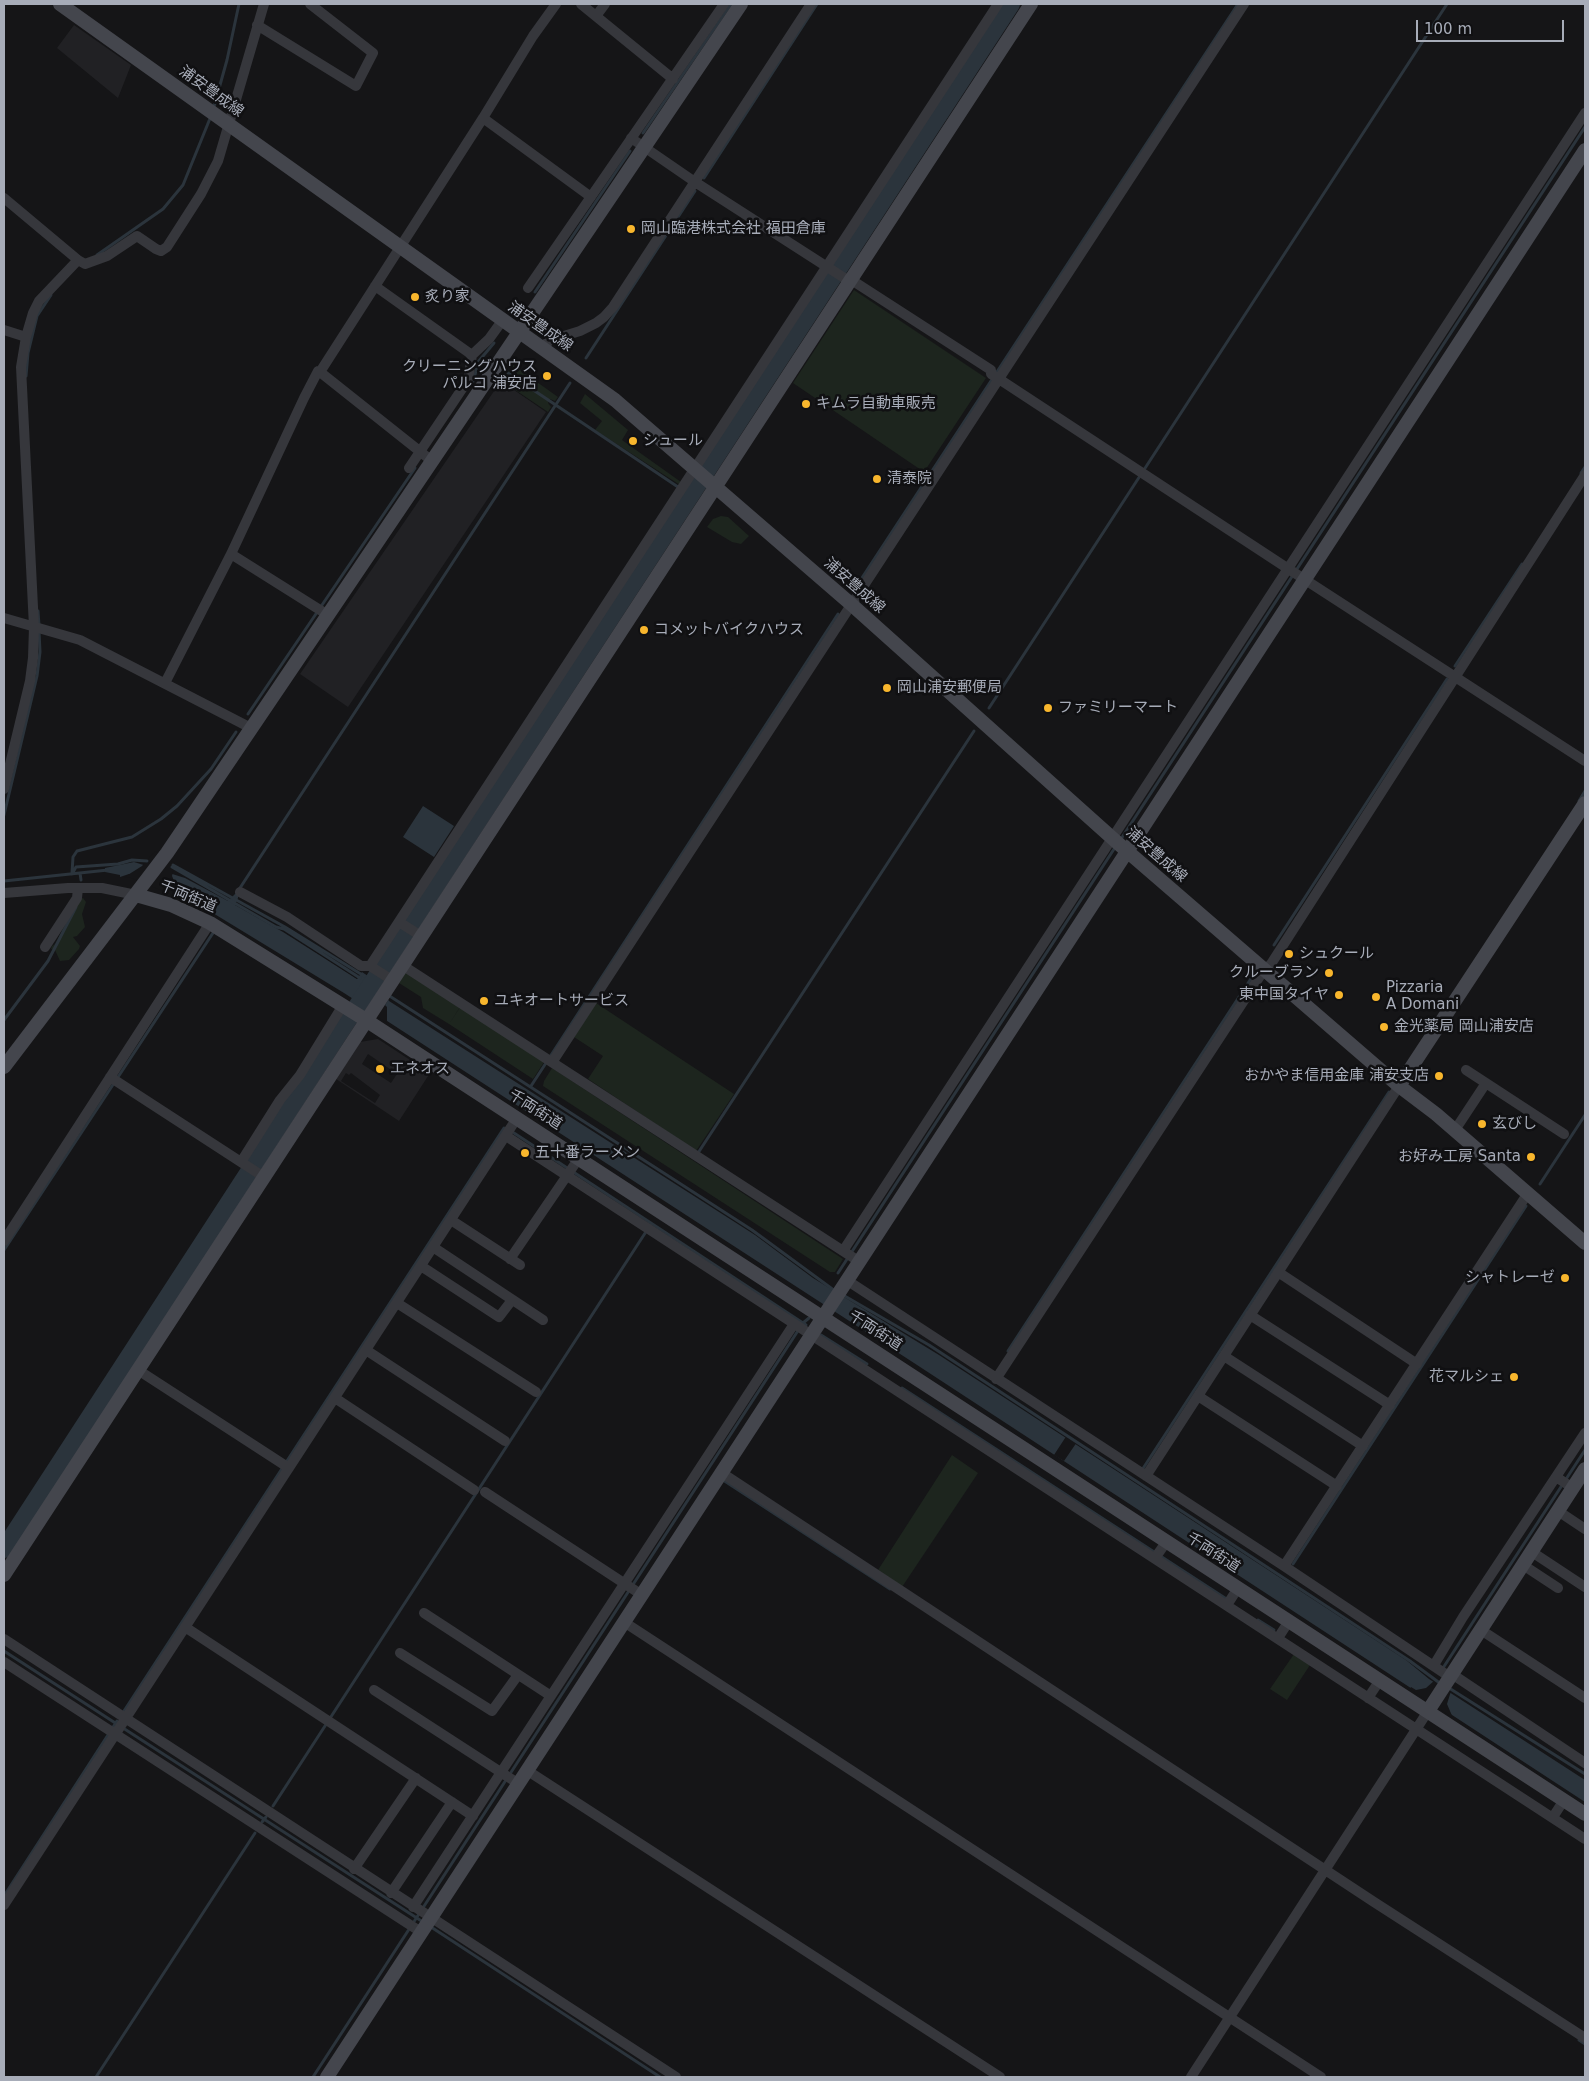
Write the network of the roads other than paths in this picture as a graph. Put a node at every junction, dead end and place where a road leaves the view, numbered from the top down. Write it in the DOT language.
graph roads {
  1 [pos="60,4"];
  2 [pos="264,4"];
  3 [pos="310,4"];
  4 [pos="556,4"];
  5 [pos="581,4"];
  6 [pos="605,4"];
  7 [pos="724,4"];
  8 [pos="741,4"];
  9 [pos="811,4"];
  10 [pos="998,4"];
  11 [pos="1031,4"];
  12 [pos="1244,4"];
  13 [pos="76,8"];
  14 [pos="596,16"];
  15 [pos="257,25"];
  16 [pos="672,79"];
  17 [pos="1585,113"];
  18 [pos="483,118"];
  19 [pos="230,125"];
  20 [pos="631,138"];
  21 [pos="644,147"];
  22 [pos="1585,150"];
  23 [pos="695,182"];
  24 [pos="591,197"];
  25 [pos="4,198"];
  26 [pos="400,247"];
  27 [pos="81,262"];
  28 [pos="829,268"];
  29 [pos="846,279"];
  30 [pos="375,286"];
  31 [pos="528,288"];
  32 [pos="502,321"];
  33 [pos="4,330"];
  34 [pos="520,332"];
  35 [pos="26,337"];
  36 [pos="542,347"];
  37 [pos="472,355"];
  38 [pos="320,372"];
  39 [pos="996,377"];
  40 [pos="420,451"];
  41 [pos="432,461"];
  42 [pos="409,468"];
  43 [pos="704,476"];
  44 [pos="1584,481"];
  45 [pos="231,554"];
  46 [pos="1295,573"];
  47 [pos="852,605"];
  48 [pos="322,611"];
  49 [pos="4,618"];
  50 [pos="38,628"];
  51 [pos="1455,677"];
  52 [pos="165,683"];
  53 [pos="251,728"];
  54 [pos="1585,762"];
  55 [pos="4,789"];
  56 [pos="1585,803"];
  57 [pos="1119,844"];
  58 [pos="78,888"];
  59 [pos="140,889"];
  60 [pos="240,892"];
  61 [pos="4,893"];
  62 [pos="210,923"];
  63 [pos="401,923"];
  64 [pos="418,934"];
  65 [pos="45,948"];
  66 [pos="402,965"];
  67 [pos="1265,970"];
  68 [pos="382,976"];
  69 [pos="343,1005"];
  70 [pos="369,1016"];
  71 [pos="550,1060"];
  72 [pos="4,1067"];
  73 [pos="1466,1070"];
  74 [pos="114,1080"];
  75 [pos="1486,1082"];
  76 [pos="1399,1086"];
  77 [pos="518,1118"];
  78 [pos="1455,1130"];
  79 [pos="1564,1134"];
  80 [pos="506,1136"];
  81 [pos="252,1169"];
  82 [pos="572,1169"];
  83 [pos="1528,1193"];
  84 [pos="451,1220"];
  85 [pos="4,1241"];
  86 [pos="1585,1243"];
  87 [pos="433,1247"];
  88 [pos="850,1256"];
  89 [pos="510,1259"];
  90 [pos="520,1265"];
  91 [pos="421,1266"];
  92 [pos="1278,1272"];
  93 [pos="844,1286"];
  94 [pos="512,1300"];
  95 [pos="397,1303"];
  96 [pos="826,1314"];
  97 [pos="1250,1315"];
  98 [pos="543,1320"];
  99 [pos="802,1329"];
  100 [pos="366,1350"];
  101 [pos="1224,1356"];
  102 [pos="1417,1364"];
  103 [pos="138,1370"];
  104 [pos="996,1378"];
  105 [pos="536,1392"];
  106 [pos="1198,1396"];
  107 [pos="335,1398"];
  108 [pos="1390,1405"];
  109 [pos="961,1422"];
  110 [pos="1585,1433"];
  111 [pos="505,1441"];
  112 [pos="1363,1446"];
  113 [pos="286,1466"];
  114 [pos="1585,1469"];
  115 [pos="722,1473"];
  116 [pos="1146,1476"];
  117 [pos="1564,1482"];
  118 [pos="1337,1486"];
  119 [pos="1558,1511"];
  120 [pos="1585,1529"];
  121 [pos="1159,1552"];
  122 [pos="1532,1552"];
  123 [pos="1523,1565"];
  124 [pos="1284,1566"];
  125 [pos="4,1576"];
  126 [pos="1585,1587"];
  127 [pos="1558,1588"];
  128 [pos="632,1589"];
  129 [pos="1231,1599"];
  130 [pos="424,1613"];
  131 [pos="1289,1621"];
  132 [pos="624,1622"];
  133 [pos="185,1627"];
  134 [pos="1481,1630"];
  135 [pos="1278,1638"];
  136 [pos="4,1639"];
  137 [pos="400,1653"];
  138 [pos="4,1662"];
  139 [pos="1434,1665"];
  140 [pos="518,1675"];
  141 [pos="1449,1678"];
  142 [pos="1380,1680"];
  143 [pos="374,1690"];
  144 [pos="551,1696"];
  145 [pos="1368,1698"];
  146 [pos="1585,1698"];
  147 [pos="1431,1708"];
  148 [pos="117,1728"];
  149 [pos="1417,1729"];
  150 [pos="1585,1763"];
  151 [pos="528,1771"];
  152 [pos="416,1778"];
  153 [pos="509,1778"];
  154 [pos="452,1802"];
  155 [pos="1557,1810"];
  156 [pos="1585,1814"];
  157 [pos="473,1816"];
  158 [pos="1585,1839"];
  159 [pos="354,1869"];
  160 [pos="1324,1873"];
  161 [pos="391,1892"];
  162 [pos="4,1905"];
  163 [pos="420,1920"];
  164 [pos="1230,2018"];
  165 [pos="1585,2038"];
  166 [pos="327,2077"];
  167 [pos="676,2077"];
  168 [pos="1000,2077"];
  169 [pos="1191,2077"];
  170 [pos="1321,2077"];
  1 -- 13 [label="street, 浦安豊成線"];
  2 -- 15 [label="street"];
  3 -- 15 [label="street"];
  4 -- 18 [label="street"];
  5 -- 14 [label="street"];
  6 -- 14 [label="street"];
  7 -- 16 [label="street"];
  8 -- 21 [label="street"];
  9 -- 23 [label="street"];
  10 -- 28 [label="street"];
  11 -- 29 [label="street"];
  12 -- 39 [label="street"];
  13 -- 19 [label="street, 浦安豊成線"];
  14 -- 16 [label="street"];
  15 -- 19 [label="street"];
  16 -- 20 [label="street"];
  17 -- 46 [label="street"];
  18 -- 24 [label="street"];
  18 -- 26 [label="street"];
  19 -- 26 [label="street, 浦安豊成線"];
  19 -- 27 [label="street"];
  20 -- 21 [label="street"];
  20 -- 24 [label="street"];
  21 -- 23 [label="street"];
  21 -- 34 [label="street"];
  22 -- 46 [label="street"];
  23 -- 28 [label="street"];
  23 -- 36 [label="street"];
  24 -- 31 [label="street"];
  25 -- 27 [label="street"];
  26 -- 30 [label="street"];
  26 -- 32 [label="street, 浦安豊成線"];
  27 -- 35 [label="street"];
  28 -- 29 [label="street"];
  28 -- 43 [label="street"];
  29 -- 39 [label="street"];
  29 -- 43 [label="street"];
  30 -- 37 [label="street"];
  30 -- 38 [label="street"];
  32 -- 34 [label="street, 浦安豊成線"];
  32 -- 37 [label="street"];
  33 -- 35 [label="street"];
  34 -- 36 [label="street, 浦安豊成線"];
  34 -- 41 [label="street"];
  35 -- 50 [label="street"];
  36 -- 43 [label="street, 浦安豊成線"];
  37 -- 40 [label="street"];
  38 -- 40 [label="street"];
  38 -- 45 [label="street"];
  39 -- 46 [label="street"];
  39 -- 47 [label="street"];
  40 -- 41 [label="street"];
  40 -- 42 [label="street"];
  41 -- 48 [label="street"];
  43 -- 47 [label="street, 浦安豊成線"];
  43 -- 63 [label="street"];
  43 -- 64 [label="street"];
  44 -- 51 [label="street"];
  45 -- 48 [label="street"];
  45 -- 52 [label="street"];
  46 -- 51 [label="street"];
  46 -- 57 [label="street"];
  46 -- 57 [label="street"];
  47 -- 57 [label="street, 浦安豊成線"];
  47 -- 71 [label="street"];
  48 -- 53 [label="street"];
  49 -- 50 [label="street"];
  50 -- 52 [label="street"];
  50 -- 55 [label="street"];
  51 -- 54 [label="street"];
  51 -- 67 [label="street"];
  52 -- 53 [label="street"];
  53 -- 59 [label="street"];
  56 -- 76 [label="street"];
  57 -- 67 [label="street, 浦安豊成線"];
  57 -- 88 [label="street"];
  57 -- 88 [label="street"];
  58 -- 59 [label="street"];
  58 -- 61 [label="street"];
  58 -- 65 [label="street"];
  59 -- 62 [label="street, 千両街道"];
  59 -- 72 [label="street"];
  60 -- 68 [label="street"];
  62 -- 69 [label="street, 千両街道"];
  62 -- 74 [label="street"];
  63 -- 64 [label="street"];
  63 -- 68 [label="street"];
  64 -- 66 [label="street"];
  66 -- 68 [label="street"];
  66 -- 71 [label="street"];
  67 -- 76 [label="street, 浦安豊成線"];
  67 -- 104 [label="street"];
  68 -- 70 [label="street"];
  69 -- 70 [label="street, 千両街道"];
  69 -- 81 [label="street"];
  70 -- 77 [label="street, 千両街道"];
  70 -- 81 [label="street"];
  71 -- 88 [label="street"];
  73 -- 75 [label="street"];
  74 -- 81 [label="street"];
  74 -- 85 [label="street"];
  75 -- 78 [label="street"];
  75 -- 79 [label="street"];
  76 -- 78 [label="street, 浦安豊成線"];
  76 -- 92 [label="street"];
  77 -- 80 [label="street"];
  77 -- 82 [label="street, 千両街道"];
  78 -- 83 [label="street, 浦安豊成線"];
  80 -- 82 [label="street"];
  80 -- 84 [label="street"];
  81 -- 103 [label="street"];
  82 -- 89 [label="street"];
  82 -- 96 [label="street, 千両街道"];
  82 -- 99 [label="street"];
  83 -- 86 [label="street, 浦安豊成線"];
  83 -- 102 [label="street"];
  84 -- 87 [label="street"];
  84 -- 89 [label="street"];
  87 -- 91 [label="street"];
  87 -- 94 [label="street"];
  88 -- 93 [label="street"];
  89 -- 90 [label="street"];
  91 -- 94 [label="street"];
  91 -- 95 [label="street"];
  92 -- 97 [label="street"];
  92 -- 102 [label="street"];
  93 -- 96 [label="street"];
  93 -- 104 [label="street"];
  94 -- 98 [label="street"];
  95 -- 100 [label="street"];
  95 -- 105 [label="street"];
  96 -- 99 [label="street"];
  96 -- 109 [label="street, 千両街道"];
  97 -- 101 [label="street"];
  97 -- 108 [label="street"];
  99 -- 109 [label="street"];
  99 -- 115 [label="street"];
  99 -- 128 [label="street"];
  100 -- 107 [label="street"];
  100 -- 111 [label="street"];
  101 -- 106 [label="street"];
  101 -- 112 [label="street"];
  102 -- 108 [label="street"];
  103 -- 113 [label="street"];
  103 -- 125 [label="street"];
  104 -- 116 [label="street"];
  106 -- 116 [label="street"];
  106 -- 118 [label="street"];
  107 -- 113 [label="street"];
  107 -- 128 [label="street"];
  108 -- 112 [label="street"];
  109 -- 121 [label="street, 千両街道"];
  109 -- 121 [label="street"];
  110 -- 117 [label="street"];
  112 -- 118 [label="street"];
  113 -- 133 [label="street"];
  114 -- 117 [label="street"];
  115 -- 128 [label="street"];
  115 -- 160 [label="street"];
  116 -- 124 [label="street"];
  117 -- 119 [label="street"];
  117 -- 139 [label="street"];
  118 -- 124 [label="street"];
  119 -- 120 [label="street"];
  119 -- 122 [label="street"];
  121 -- 129 [label="street, 千両街道"];
  121 -- 129 [label="street"];
  122 -- 123 [label="street"];
  122 -- 126 [label="street"];
  123 -- 127 [label="street"];
  123 -- 134 [label="street"];
  124 -- 139 [label="street"];
  128 -- 132 [label="street"];
  128 -- 144 [label="street"];
  129 -- 131 [label="street, 千両街道"];
  129 -- 135 [label="street"];
  130 -- 140 [label="street"];
  131 -- 135 [label="street"];
  131 -- 142 [label="street, 千両街道"];
  132 -- 151 [label="street"];
  132 -- 164 [label="street"];
  133 -- 148 [label="street"];
  133 -- 152 [label="street"];
  134 -- 141 [label="street"];
  134 -- 146 [label="street"];
  135 -- 145 [label="street"];
  136 -- 148 [label="street"];
  137 -- 140 [label="street"];
  138 -- 148 [label="street"];
  139 -- 141 [label="street"];
  140 -- 144 [label="street"];
  141 -- 147 [label="street"];
  141 -- 150 [label="street"];
  142 -- 145 [label="street"];
  142 -- 147 [label="street, 千両街道"];
  143 -- 153 [label="street"];
  144 -- 153 [label="street"];
  145 -- 149 [label="street"];
  147 -- 149 [label="street"];
  147 -- 155 [label="street, 千両街道"];
  148 -- 159 [label="street"];
  148 -- 162 [label="street"];
  148 -- 163 [label="street"];
  149 -- 155 [label="street"];
  149 -- 160 [label="street"];
  151 -- 153 [label="street"];
  151 -- 168 [label="street"];
  152 -- 154 [label="street"];
  152 -- 159 [label="street"];
  153 -- 157 [label="street"];
  153 -- 163 [label="street"];
  154 -- 157 [label="street"];
  154 -- 161 [label="street"];
  155 -- 156 [label="street, 千両街道"];
  155 -- 158 [label="street"];
  157 -- 163 [label="street"];
  159 -- 161 [label="street"];
  160 -- 164 [label="street"];
  160 -- 165 [label="street"];
  161 -- 163 [label="street"];
  163 -- 166 [label="street"];
  163 -- 167 [label="street"];
  164 -- 169 [label="street"];
  164 -- 170 [label="street"];
}
